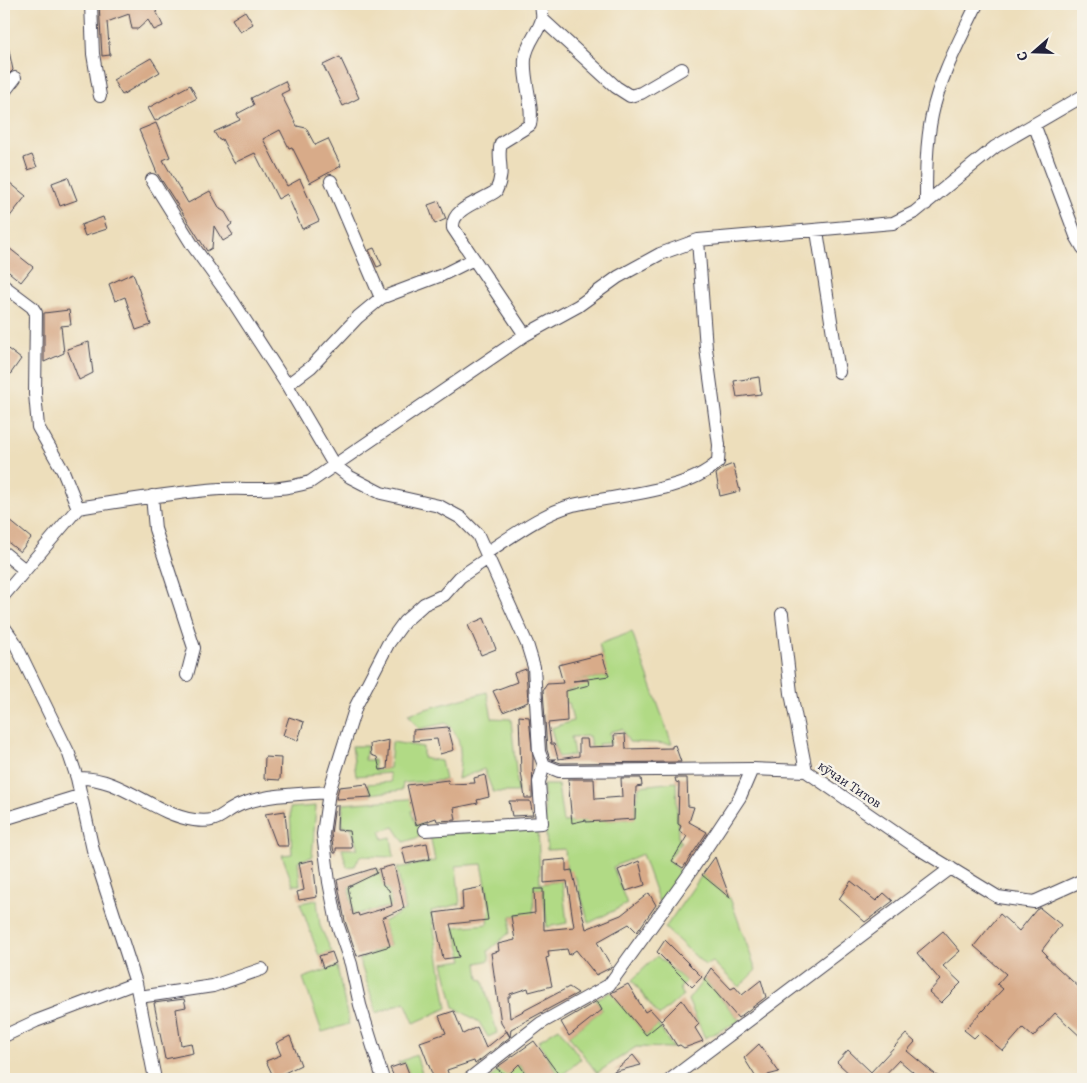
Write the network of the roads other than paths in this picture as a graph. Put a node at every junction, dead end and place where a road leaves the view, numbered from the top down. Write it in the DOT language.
graph roads {
  1 [pos="91,4"];
  2 [pos="541,4"];
  3 [pos="977,4"];
  4 [pos="542,19"];
  5 [pos="682,69"];
  6 [pos="15,78"];
  7 [pos="4,92"];
  8 [pos="100,96"];
  9 [pos="1083,96"];
  10 [pos="1034,124"];
  11 [pos="152,180"];
  12 [pos="331,181"];
  13 [pos="926,204"];
  14 [pos="817,231"];
  15 [pos="698,240"];
  16 [pos="1083,248"];
  17 [pos="474,259"];
  18 [pos="4,286"];
  19 [pos="381,298"];
  20 [pos="524,335"];
  21 [pos="839,372"];
  22 [pos="287,385"];
  23 [pos="334,465"];
  24 [pos="152,496"];
  25 [pos="78,508"];
  26 [pos="4,553"];
  27 [pos="487,555"];
  28 [pos="25,570"];
  29 [pos="4,595"];
  30 [pos="782,614"];
  31 [pos="4,627"];
  32 [pos="187,675"];
  33 [pos="544,765"];
  34 [pos="752,769"];
  35 [pos="806,772"];
  36 [pos="77,778"];
  37 [pos="329,792"];
  38 [pos="80,796"];
  39 [pos="4,819"];
  40 [pos="425,830"];
  41 [pos="951,868"];
  42 [pos="1083,880"];
  43 [pos="262,969"];
  44 [pos="136,983"];
  45 [pos="139,997"];
  46 [pos="4,1036"];
  47 [pos="155,1079"];
  48 [pos="383,1079"];
  49 [pos="469,1079"];
  50 [pos="671,1079"];
  1 -- 8 [label="street"];
  2 -- 4 [label="street"];
  3 -- 13 [label="street"];
  4 -- 5 [label="street"];
  4 -- 17 [label="street"];
  6 -- 7 [label="street"];
  9 -- 10 [label="street"];
  10 -- 13 [label="street"];
  10 -- 16 [label="street"];
  11 -- 22 [label="street"];
  12 -- 19 [label="street"];
  13 -- 14 [label="street"];
  14 -- 15 [label="street"];
  14 -- 21 [label="street"];
  15 -- 20 [label="street"];
  15 -- 27 [label="street"];
  17 -- 19 [label="street"];
  17 -- 20 [label="street"];
  18 -- 25 [label="street"];
  19 -- 22 [label="street"];
  20 -- 23 [label="street"];
  22 -- 23 [label="street"];
  23 -- 24 [label="street"];
  23 -- 27 [label="street"];
  24 -- 25 [label="street"];
  24 -- 32 [label="street"];
  25 -- 28 [label="street"];
  26 -- 28 [label="street"];
  27 -- 33 [label="street"];
  27 -- 37 [label="street"];
  28 -- 29 [label="street"];
  30 -- 35 [label="street"];
  31 -- 36 [label="street"];
  33 -- 34 [label="street, кӯчаи Титов"];
  33 -- 40 [label="street"];
  34 -- 35 [label="street, кӯчаи Титов"];
  34 -- 49 [label="street"];
  35 -- 41 [label="street, кӯчаи Титов"];
  36 -- 37 [label="street"];
  36 -- 38 [label="street"];
  37 -- 48 [label="street"];
  38 -- 39 [label="street"];
  38 -- 44 [label="street"];
  41 -- 42 [label="street, кӯчаи Титов"];
  41 -- 50 [label="street"];
  43 -- 45 [label="street"];
  44 -- 45 [label="street"];
  44 -- 46 [label="street"];
  45 -- 47 [label="street"];
}
